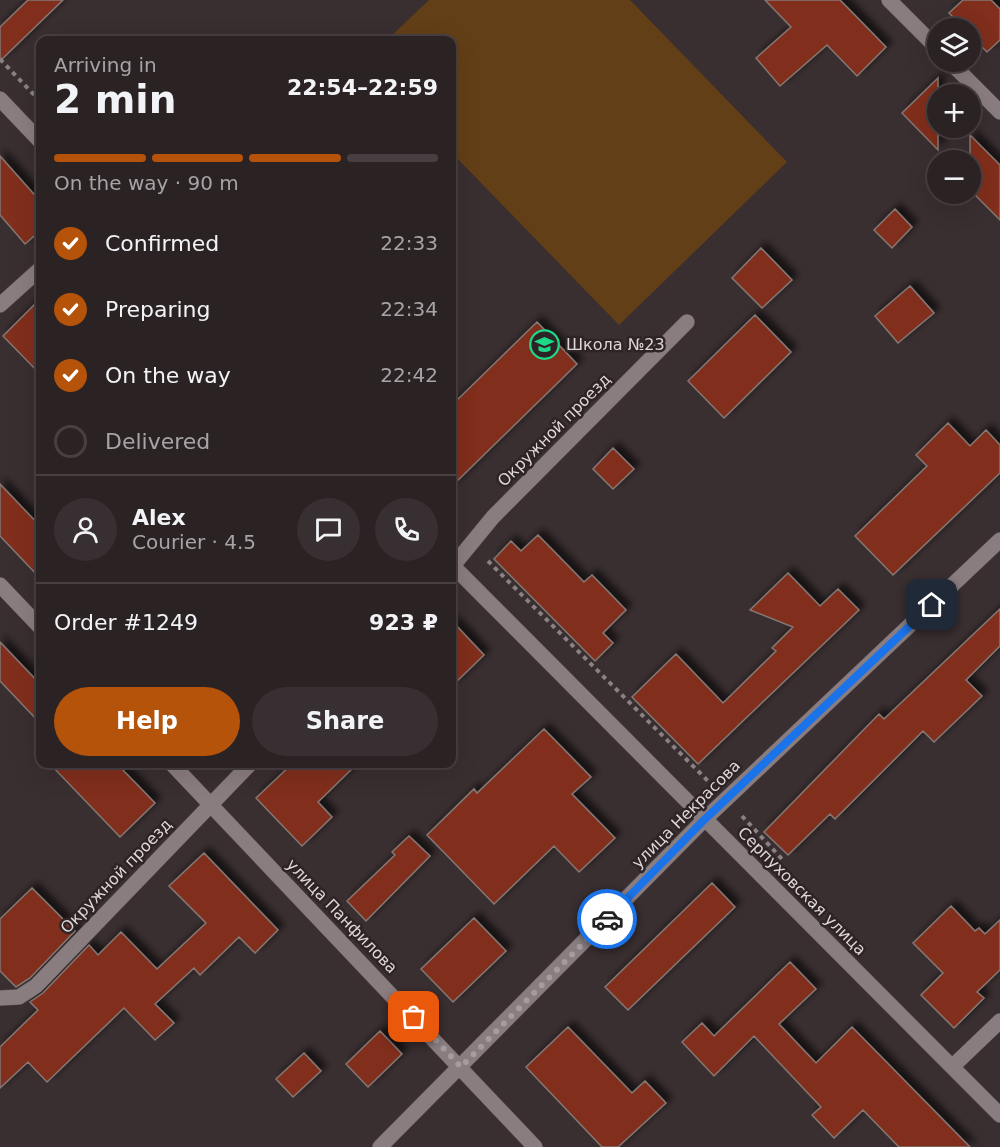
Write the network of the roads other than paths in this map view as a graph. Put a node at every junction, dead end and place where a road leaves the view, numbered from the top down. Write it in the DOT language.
graph roads {
  1 [pos="889,0"];
  2 [pos="927,38"];
  3 [pos="960,72"];
  4 [pos="0,99"];
  5 [pos="1000,112"];
  6 [pos="36,137"];
  7 [pos="36,273"];
  8 [pos="0,305"];
  9 [pos="687,322"];
  10 [pos="1000,540"];
  11 [pos="456,561"];
  12 [pos="456,570"];
  13 [pos="0,585"];
  14 [pos="36,623"];
  15 [pos="176,768"];
  16 [pos="246,768"];
  17 [pos="210,803"];
  18 [pos="704,820"];
  19 [pos="0,998"];
  20 [pos="1000,1021"];
  21 [pos="953,1066"];
  22 [pos="461,1067"];
  23 [pos="1000,1115"];
  24 [pos="380,1147"];
  25 [pos="535,1147"];
  1 -- 2 [label="street"];
  3 -- 5 [label="street"];
  4 -- 6 [label="street"];
  7 -- 8 [label="street"];
  9 -- 11 [label="street, Окружной проезд"];
  10 -- 18 [label="street, улица Некрасова"];
  12 -- 18 [label="street, Серпуховская улица"];
  13 -- 14 [label="street"];
  15 -- 17 [label="street, улица Панфилова"];
  16 -- 17 [label="street, Окружной проезд"];
  17 -- 19 [label="street, Окружной проезд"];
  17 -- 22 [label="street, улица Панфилова"];
  18 -- 21 [label="street, Серпуховская улица"];
  18 -- 22 [label="street, улица Некрасова"];
  20 -- 21 [label="street"];
  21 -- 23 [label="street, Серпуховская улица"];
  22 -- 24 [label="street, улица Некрасова"];
  22 -- 25 [label="street, улица Панфилова"];
}
